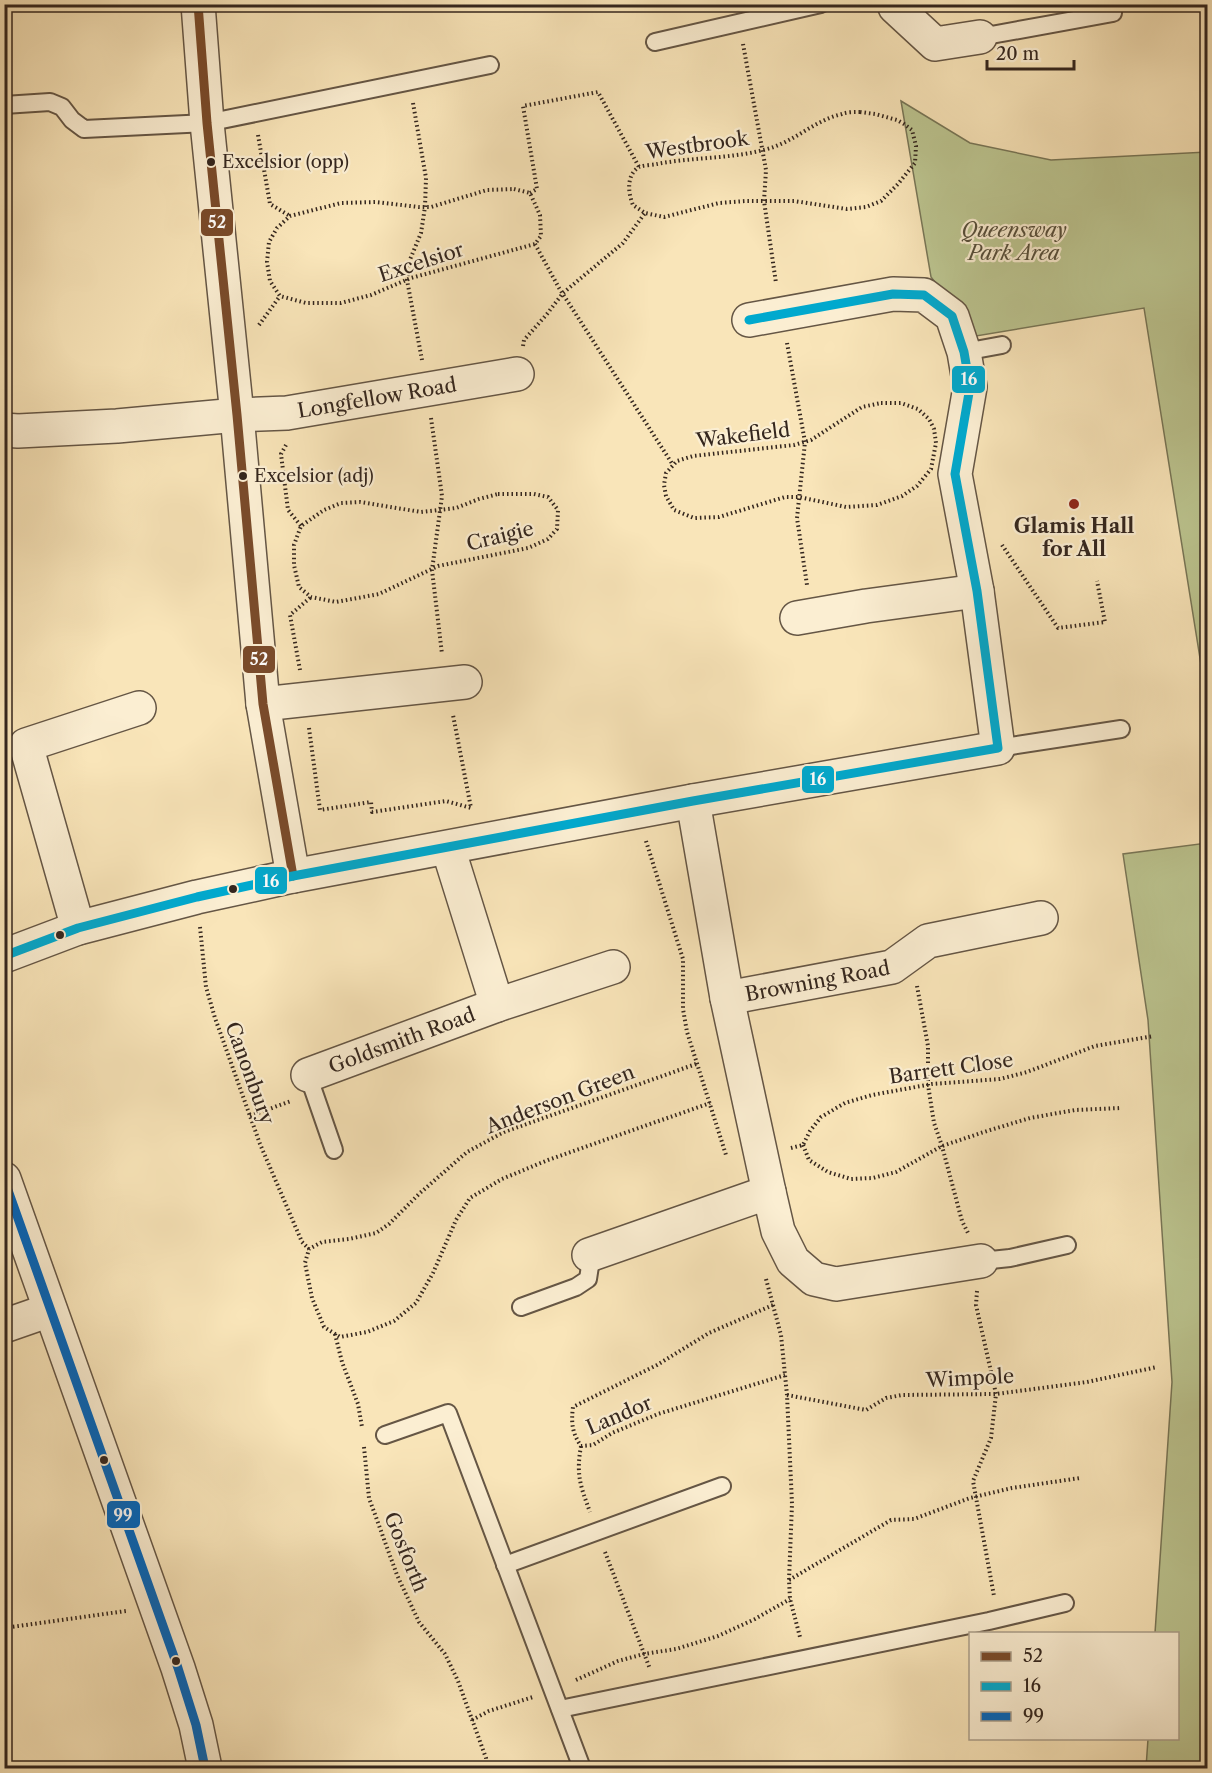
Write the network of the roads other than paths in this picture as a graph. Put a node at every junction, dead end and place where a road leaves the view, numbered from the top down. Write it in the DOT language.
graph roads {
  1 [pos="198,4"];
  2 [pos="821,4"];
  3 [pos="894,4"];
  4 [pos="1113,13"];
  5 [pos="980,37"];
  6 [pos="655,42"];
  7 [pos="490,65"];
  8 [pos="4,105"];
  9 [pos="207,123"];
  10 [pos="749,320"];
  11 [pos="1002,345"];
  12 [pos="964,351"];
  13 [pos="517,374"];
  14 [pos="237,415"];
  15 [pos="4,430"];
  16 [pos="977,591"];
  17 [pos="797,618"];
  18 [pos="456,683"];
  19 [pos="263,704"];
  20 [pos="139,708"];
  21 [pos="1121,729"];
  22 [pos="998,747"];
  23 [pos="693,801"];
  24 [pos="448,848"];
  25 [pos="293,876"];
  26 [pos="1041,918"];
  27 [pos="78,928"];
  28 [pos="4,956"];
  29 [pos="613,968"];
  30 [pos="727,998"];
  31 [pos="497,1005"];
  32 [pos="311,1084"];
  33 [pos="334,1150"];
  34 [pos="4,1179"];
  35 [pos="768,1192"];
  36 [pos="1067,1245"];
  37 [pos="589,1255"];
  38 [pos="981,1261"];
  39 [pos="521,1307"];
  40 [pos="50,1310"];
  41 [pos="4,1326"];
  42 [pos="386,1435"];
  43 [pos="722,1486"];
  44 [pos="505,1565"];
  45 [pos="1065,1603"];
  46 [pos="560,1710"];
  47 [pos="205,1768"];
  48 [pos="582,1768"];
  1 -- 9 [label="street"];
  2 -- 6 [label="lane"];
  3 -- 5 [label="street"];
  4 -- 5 [label="lane"];
  7 -- 9 [label="lane"];
  8 -- 9 [label="lane"];
  9 -- 14 [label="street"];
  10 -- 12 [label="street"];
  11 -- 12 [label="lane"];
  12 -- 16 [label="street"];
  13 -- 14 [label="street, Longfellow Road"];
  14 -- 15 [label="street, Longfellow Road"];
  14 -- 19 [label="street"];
  16 -- 17 [label="street"];
  16 -- 22 [label="street"];
  18 -- 19 [label="street"];
  19 -- 25 [label="street"];
  20 -- 27 [label="street"];
  21 -- 22 [label="lane"];
  22 -- 23 [label="street"];
  23 -- 24 [label="street"];
  23 -- 30 [label="street, Browning Road"];
  24 -- 25 [label="street"];
  24 -- 31 [label="street, Goldsmith Road"];
  25 -- 27 [label="street"];
  26 -- 30 [label="street, Browning Road"];
  27 -- 28 [label="street"];
  29 -- 31 [label="street, Goldsmith Road"];
  30 -- 35 [label="street, Browning Road"];
  31 -- 32 [label="street, Goldsmith Road"];
  32 -- 33 [label="lane"];
  34 -- 40 [label="street"];
  35 -- 37 [label="street"];
  35 -- 38 [label="street, Browning Road"];
  36 -- 38 [label="lane"];
  37 -- 39 [label="lane"];
  40 -- 41 [label="street"];
  40 -- 47 [label="street"];
  42 -- 44 [label="lane"];
  43 -- 44 [label="lane"];
  44 -- 46 [label="lane"];
  45 -- 46 [label="lane"];
  46 -- 48 [label="lane"];
}
